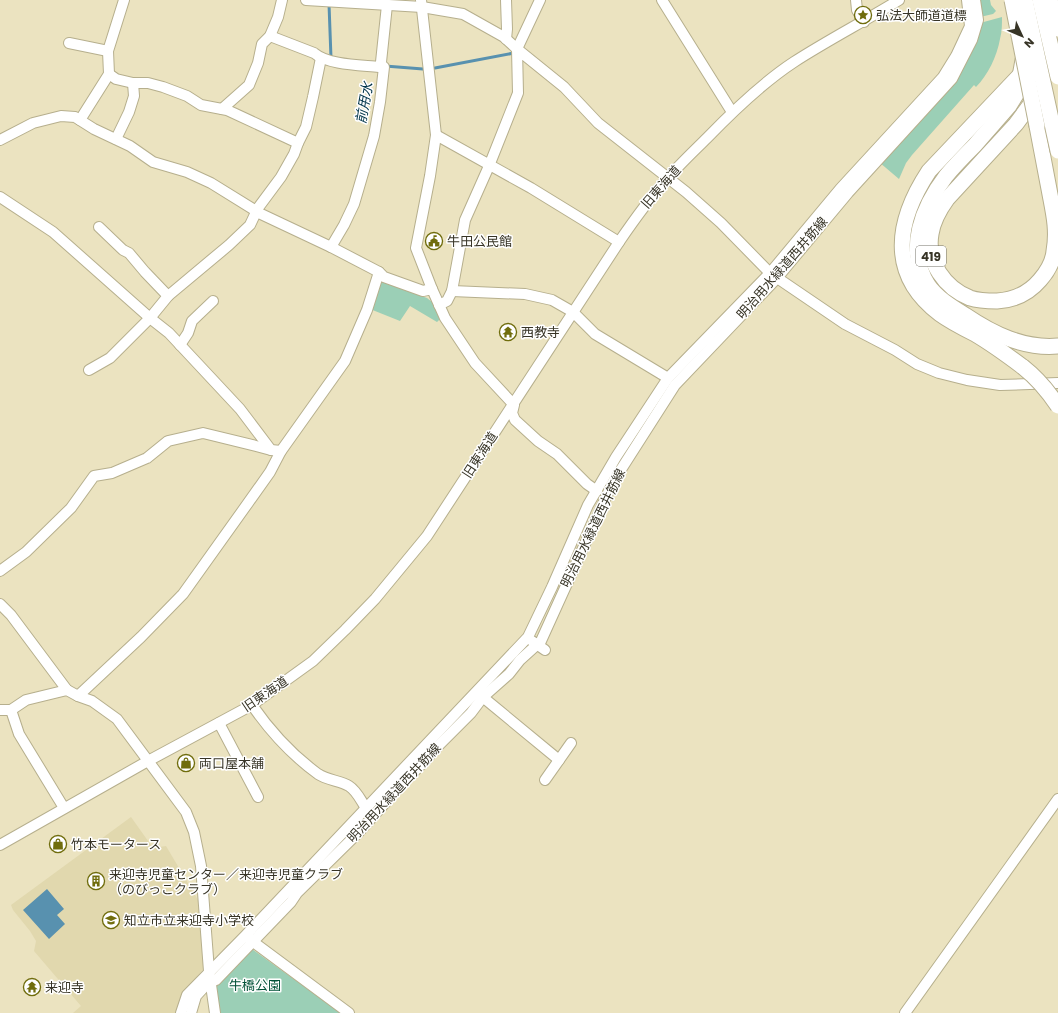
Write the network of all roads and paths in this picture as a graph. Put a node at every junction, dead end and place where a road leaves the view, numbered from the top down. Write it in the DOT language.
graph roads {
  1 [pos="124,0"];
  2 [pos="282,0"];
  3 [pos="306,0"];
  4 [pos="506,0"];
  5 [pos="540,0"];
  6 [pos="662,0"];
  7 [pos="856,0"];
  8 [pos="899,0"];
  9 [pos="967,0"];
  10 [pos="975,0"];
  11 [pos="1012,0"];
  12 [pos="1019,0"];
  13 [pos="1025,0"];
  14 [pos="1040,0"];
  15 [pos="1045,0"];
  16 [pos="1050,0"];
  17 [pos="421,4"];
  18 [pos="387,5"];
  19 [pos="864,22"];
  20 [pos="1058,22"];
  21 [pos="1058,29"];
  22 [pos="270,36"];
  23 [pos="506,39"];
  24 [pos="69,43"];
  25 [pos="517,49"];
  26 [pos="108,51"];
  27 [pos="321,58"];
  28 [pos="381,65"];
  29 [pos="1022,73"];
  30 [pos="109,74"];
  31 [pos="1058,77"];
  32 [pos="133,83"];
  33 [pos="222,109"];
  34 [pos="732,112"];
  35 [pos="80,120"];
  36 [pos="436,135"];
  37 [pos="116,139"];
  38 [pos="0,140"];
  39 [pos="298,143"];
  40 [pos="1058,151"];
  41 [pos="488,166"];
  42 [pos="668,178"];
  43 [pos="0,197"];
  44 [pos="257,211"];
  45 [pos="99,227"];
  46 [pos="619,242"];
  47 [pos="331,247"];
  48 [pos="379,272"];
  49 [pos="773,276"];
  50 [pos="432,288"];
  51 [pos="452,291"];
  52 [pos="168,296"];
  53 [pos="213,301"];
  54 [pos="439,305"];
  55 [pos="573,312"];
  56 [pos="150,318"];
  57 [pos="180,345"];
  58 [pos="1058,346"];
  59 [pos="89,370"];
  60 [pos="668,378"];
  61 [pos="1058,383"];
  62 [pos="514,405"];
  63 [pos="1058,406"];
  64 [pos="270,450"];
  65 [pos="281,451"];
  66 [pos="596,491"];
  67 [pos="0,571"];
  68 [pos="0,604"];
  69 [pos="528,636"];
  70 [pos="541,647"];
  71 [pos="67,690"];
  72 [pos="480,694"];
  73 [pos="78,696"];
  74 [pos="252,705"];
  75 [pos="0,710"];
  76 [pos="11,710"];
  77 [pos="218,723"];
  78 [pos="571,743"];
  79 [pos="148,760"];
  80 [pos="559,760"];
  81 [pos="545,780"];
  82 [pos="258,797"];
  83 [pos="1058,799"];
  84 [pos="64,808"];
  85 [pos="366,808"];
  86 [pos="0,845"];
  87 [pos="249,939"];
  88 [pos="209,971"];
  89 [pos="212,982"];
  90 [pos="181,1013"];
  91 [pos="191,1013"];
  92 [pos="215,1013"];
  93 [pos="349,1013"];
  94 [pos="905,1013"];
  1 -- 26 [label="street"];
  2 -- 22 [label="street"];
  3 -- 18 [label="street"];
  4 -- 23 [label="street"];
  5 -- 25 [label="street"];
  6 -- 34 [label="street"];
  7 -- 19 [label="street"];
  8 -- 19 [label="street, 旧東海道"];
  9 -- 49 [label="street"];
  10 -- 49 [label="street, 明治用水緑道西井筋線"];
  11 -- 15 [label="highway, 419, bridge"];
  12 -- 29 [label="highway, 419"];
  13 -- 40 [label="highway, bridge"];
  14 -- 31 [label="highway, bridge"];
  15 -- 20 [label="highway, 419"];
  16 -- 21 [label="highway, bridge"];
  17 -- 18 [label="street"];
  17 -- 23 [label="street"];
  17 -- 36 [label="street"];
  18 -- 28 [label="street"];
  19 -- 34 [label="street, 旧東海道"];
  22 -- 27 [label="street"];
  22 -- 33 [label="street"];
  23 -- 25 [label="street"];
  24 -- 26 [label="street"];
  25 -- 41 [label="street"];
  25 -- 42 [label="street"];
  26 -- 30 [label="street"];
  27 -- 28 [label="street"];
  27 -- 39 [label="street"];
  28 -- 47 [label="street"];
  29 -- 58 [label="highway, 419"];
  29 -- 63 [label="highway, 419, bridge"];
  30 -- 32 [label="street"];
  30 -- 35 [label="street"];
  32 -- 33 [label="street"];
  32 -- 37 [label="street"];
  33 -- 39 [label="street"];
  34 -- 42 [label="street, 旧東海道"];
  35 -- 37 [label="street"];
  35 -- 38 [label="street"];
  36 -- 41 [label="street"];
  36 -- 50 [label="street"];
  37 -- 44 [label="street"];
  39 -- 44 [label="street"];
  41 -- 46 [label="street"];
  41 -- 51 [label="street"];
  42 -- 46 [label="street, 旧東海道"];
  42 -- 49 [label="street"];
  43 -- 56 [label="street"];
  44 -- 47 [label="street"];
  44 -- 52 [label="street"];
  45 -- 52 [label="street"];
  46 -- 55 [label="street, 旧東海道"];
  47 -- 48 [label="street"];
  48 -- 50 [label="street"];
  48 -- 65 [label="street"];
  49 -- 60 [label="street"];
  49 -- 61 [label="street"];
  49 -- 70 [label="street, 明治用水緑道西井筋線"];
  50 -- 54 [label="street"];
  51 -- 54 [label="street"];
  51 -- 55 [label="street"];
  52 -- 56 [label="street"];
  53 -- 57 [label="street"];
  54 -- 62 [label="street"];
  55 -- 60 [label="street"];
  55 -- 62 [label="street, 旧東海道"];
  56 -- 57 [label="street"];
  56 -- 59 [label="street"];
  57 -- 64 [label="street"];
  60 -- 66 [label="street"];
  62 -- 66 [label="street"];
  62 -- 74 [label="street, 旧東海道"];
  64 -- 65 [label="street"];
  64 -- 67 [label="street"];
  65 -- 73 [label="street"];
  66 -- 69 [label="street"];
  68 -- 71 [label="street"];
  69 -- 70 [label="street"];
  69 -- 72 [label="street"];
  70 -- 72 [label="street, 明治用水緑道西井筋線"];
  71 -- 73 [label="street"];
  71 -- 76 [label="street"];
  72 -- 80 [label="street"];
  72 -- 85 [label="street"];
  72 -- 87 [label="street, 明治用水緑道西井筋線"];
  73 -- 79 [label="street"];
  74 -- 77 [label="street, 旧東海道"];
  74 -- 85 [label="street"];
  75 -- 76 [label="street"];
  76 -- 84 [label="street"];
  77 -- 79 [label="street, 旧東海道"];
  77 -- 82 [label="street"];
  78 -- 80 [label="street"];
  79 -- 84 [label="street, 旧東海道"];
  79 -- 88 [label="street"];
  80 -- 81 [label="street"];
  83 -- 94 [label="street"];
  84 -- 86 [label="street, 旧東海道"];
  85 -- 87 [label="street"];
  87 -- 88 [label="street"];
  87 -- 89 [label="street, 明治用水緑道西井筋線"];
  87 -- 93 [label="street"];
  88 -- 89 [label="street"];
  88 -- 90 [label="street"];
  89 -- 91 [label="street, 明治用水緑道西井筋線"];
  89 -- 92 [label="street"];
}
